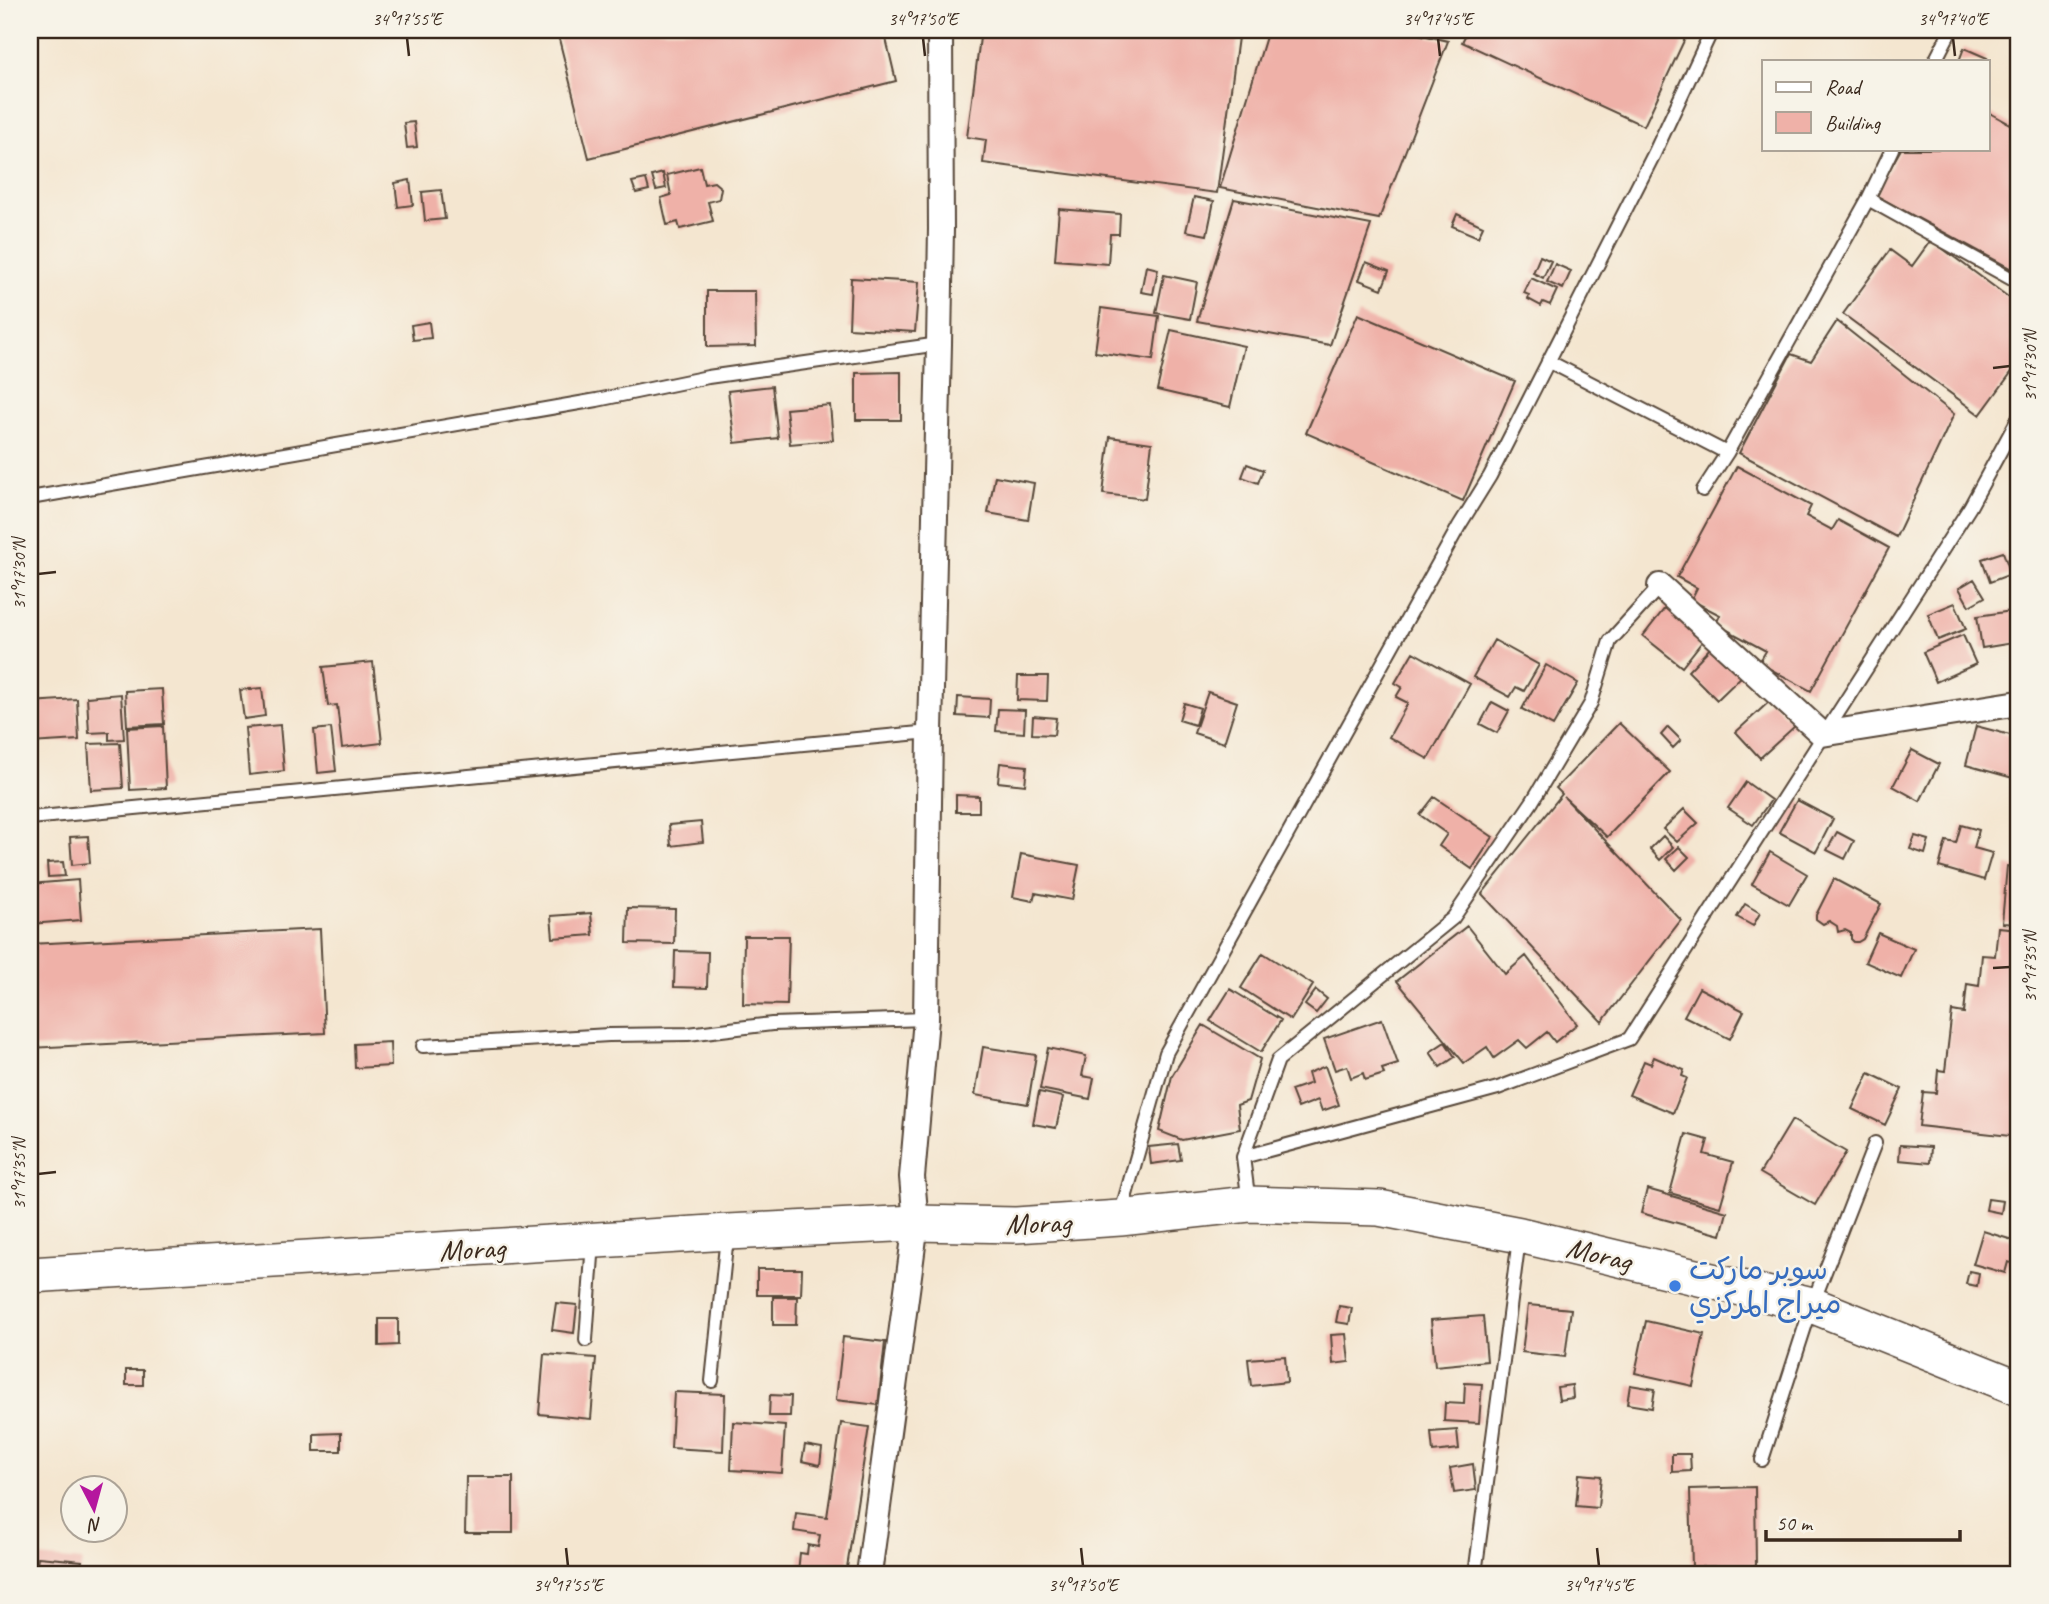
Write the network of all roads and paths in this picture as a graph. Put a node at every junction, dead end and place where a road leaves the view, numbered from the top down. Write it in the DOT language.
graph roads {
  1 [pos="940,30"];
  2 [pos="1712,30"];
  3 [pos="1951,30"];
  4 [pos="1936,60"];
  5 [pos="1892,150"];
  6 [pos="1868,199"];
  7 [pos="2019,283"];
  8 [pos="939,344"];
  9 [pos="1548,361"];
  10 [pos="2019,417"];
  11 [pos="1727,453"];
  12 [pos="1703,491"];
  13 [pos="30,498"];
  14 [pos="1660,586"];
  15 [pos="2019,703"];
  16 [pos="930,732"];
  17 [pos="1822,734"];
  18 [pos="30,818"];
  19 [pos="926,1019"];
  20 [pos="423,1046"];
  21 [pos="1875,1143"];
  22 [pos="1243,1157"];
  23 [pos="1249,1204"];
  24 [pos="1119,1219"];
  25 [pos="916,1223"];
  26 [pos="728,1232"];
  27 [pos="1520,1235"];
  28 [pos="593,1241"];
  29 [pos="30,1275"];
  30 [pos="1812,1305"];
  31 [pos="586,1340"];
  32 [pos="712,1381"];
  33 [pos="2019,1388"];
  34 [pos="1762,1460"];
  35 [pos="869,1574"];
  36 [pos="1475,1574"];
  1 -- 8 [label="street"];
  2 -- 9 [label="lane"];
  3 -- 4 [label="lane"];
  5 -- 6 [label="lane"];
  6 -- 7 [label="lane"];
  6 -- 11 [label="lane"];
  8 -- 13 [label="lane"];
  8 -- 16 [label="street"];
  9 -- 11 [label="lane"];
  9 -- 24 [label="lane"];
  10 -- 17 [label="lane"];
  11 -- 12 [label="lane"];
  14 -- 17 [label="street"];
  14 -- 22 [label="lane"];
  15 -- 17 [label="street"];
  16 -- 18 [label="lane"];
  16 -- 19 [label="street"];
  17 -- 22 [label="lane"];
  19 -- 20 [label="lane"];
  19 -- 25 [label="street"];
  21 -- 30 [label="lane"];
  22 -- 23 [label="lane"];
  23 -- 24 [label="main road, Morag"];
  23 -- 27 [label="main road, Morag"];
  24 -- 25 [label="main road, Morag"];
  25 -- 26 [label="main road, Morag"];
  25 -- 35 [label="street"];
  26 -- 28 [label="main road, Morag"];
  26 -- 32 [label="lane"];
  27 -- 30 [label="main road, Morag"];
  27 -- 36 [label="lane"];
  28 -- 29 [label="main road, Morag"];
  28 -- 31 [label="lane"];
  30 -- 33 [label="main road, Morag"];
  30 -- 34 [label="lane"];
}
